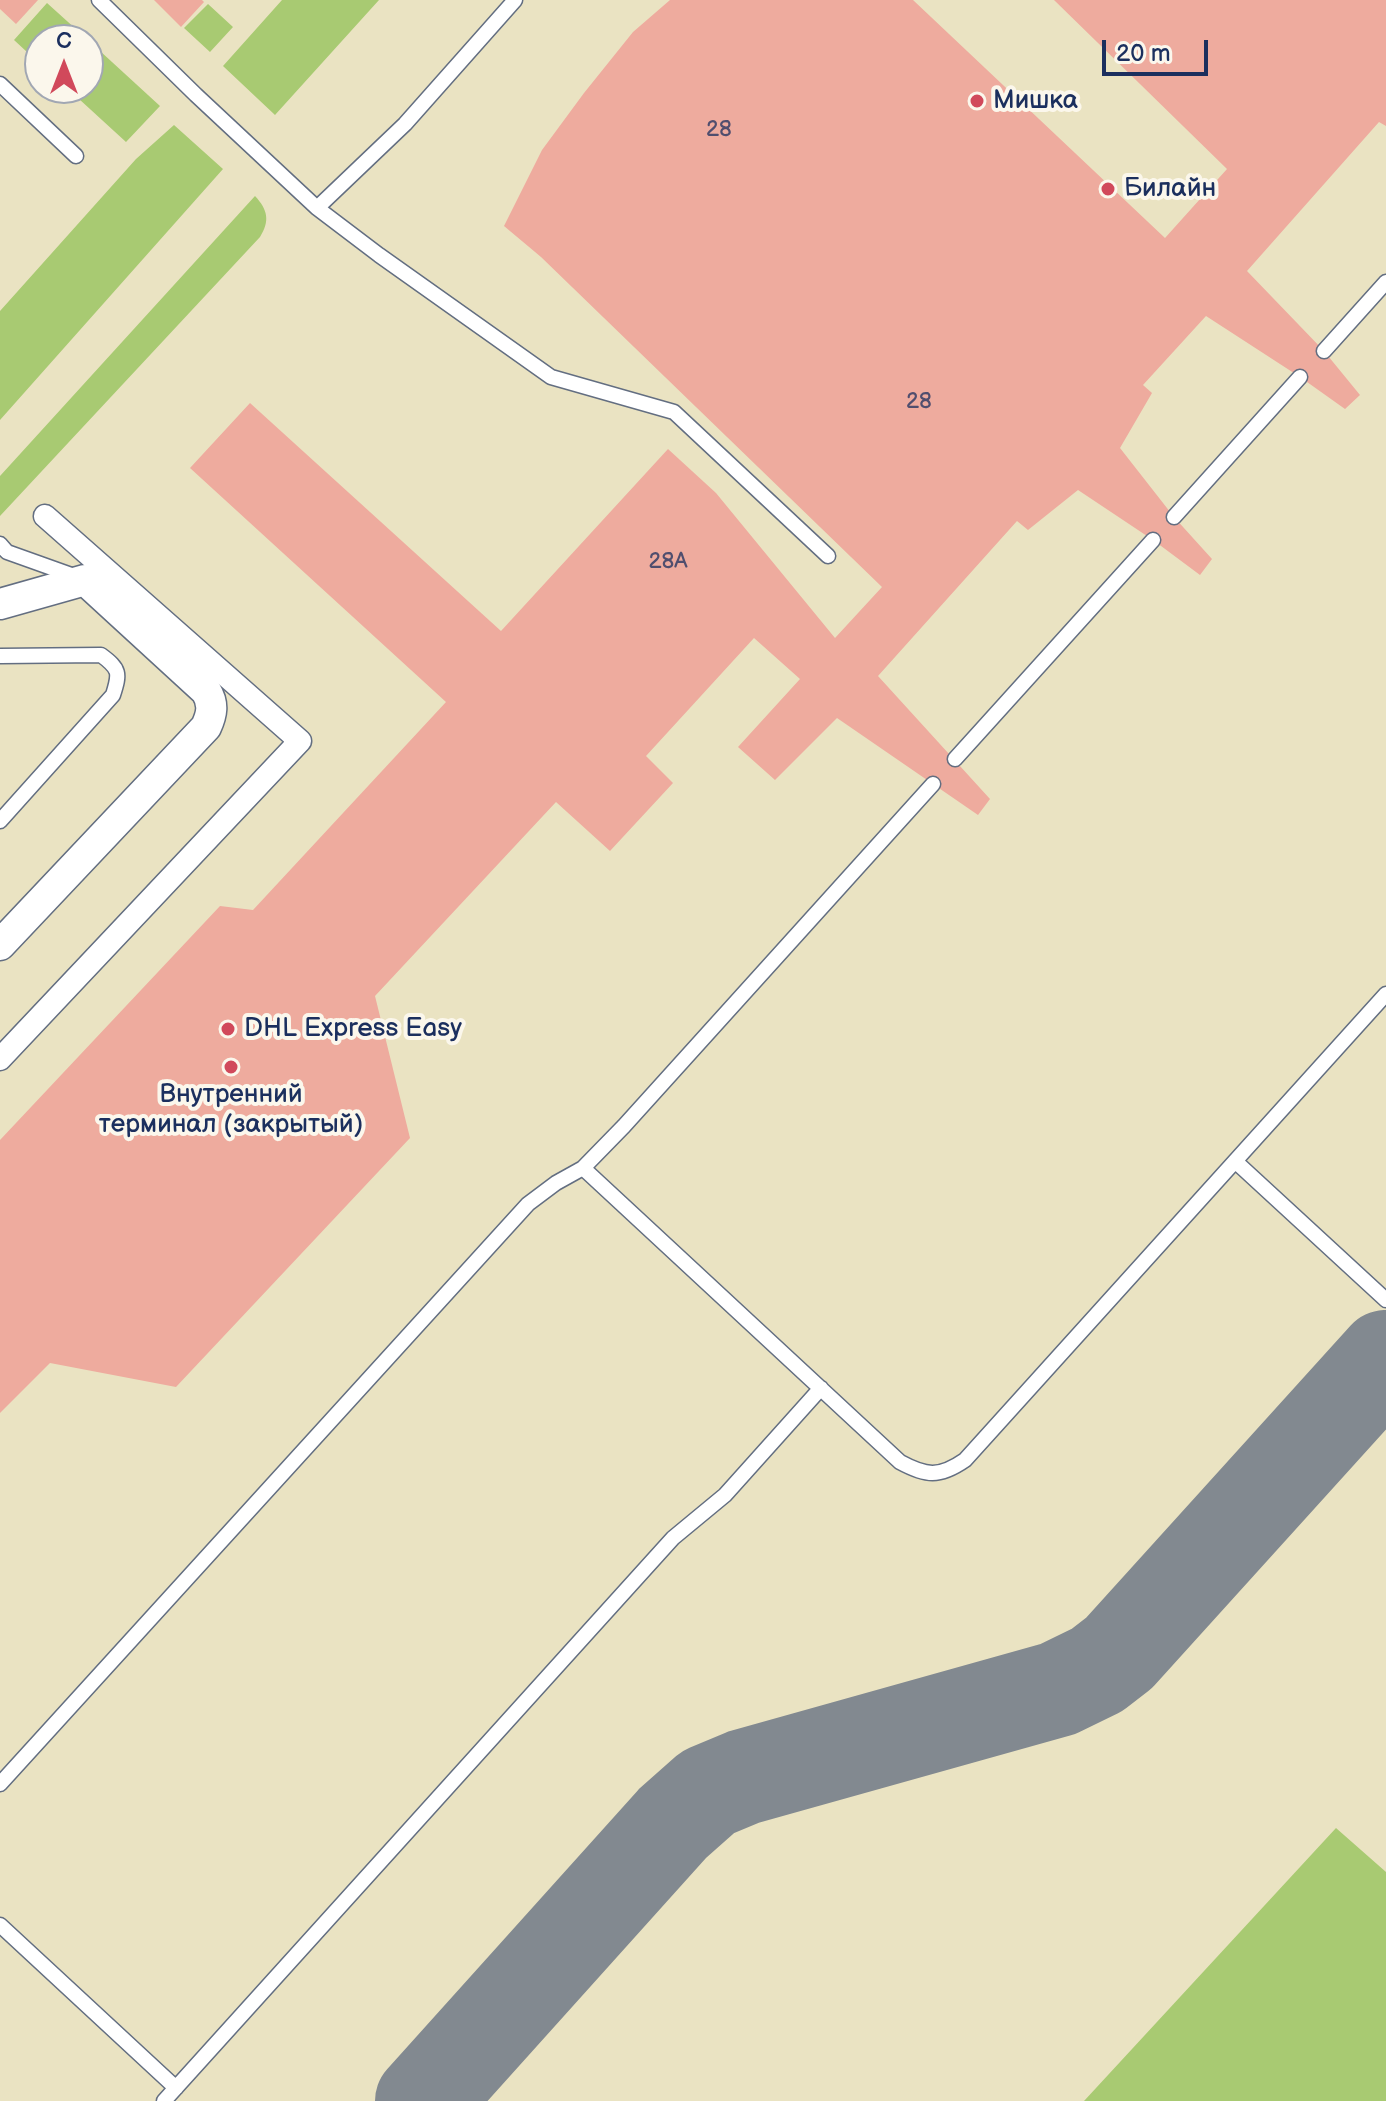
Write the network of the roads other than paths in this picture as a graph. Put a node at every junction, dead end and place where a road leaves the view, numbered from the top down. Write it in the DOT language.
graph roads {
  1 [pos="99,0"];
  2 [pos="515,0"];
  3 [pos="0,84"];
  4 [pos="76,156"];
  5 [pos="317,208"];
  6 [pos="1386,282"];
  7 [pos="1324,351"];
  8 [pos="1300,377"];
  9 [pos="45,516"];
  10 [pos="1174,517"];
  11 [pos="1153,540"];
  12 [pos="0,544"];
  13 [pos="828,556"];
  14 [pos="85,580"];
  15 [pos="0,604"];
  16 [pos="0,656"];
  17 [pos="955,759"];
  18 [pos="933,784"];
  19 [pos="0,821"];
  20 [pos="0,945"];
  21 [pos="1386,994"];
  22 [pos="0,1059"];
  23 [pos="1235,1161"];
  24 [pos="583,1168"];
  25 [pos="1386,1300"];
  26 [pos="821,1388"];
  27 [pos="0,1784"];
  28 [pos="0,1925"];
  29 [pos="176,2088"];
  30 [pos="164,2101"];
  1 -- 5 [label="lane"];
  2 -- 5 [label="lane"];
  3 -- 4 [label="lane"];
  5 -- 13 [label="lane"];
  6 -- 7 [label="lane"];
  8 -- 10 [label="lane"];
  9 -- 22 [label="street"];
  11 -- 17 [label="lane"];
  12 -- 14 [label="lane"];
  14 -- 15 [label="street"];
  14 -- 20 [label="street"];
  16 -- 19 [label="lane"];
  18 -- 24 [label="lane"];
  21 -- 23 [label="lane"];
  23 -- 25 [label="lane"];
  23 -- 26 [label="lane"];
  24 -- 26 [label="lane"];
  24 -- 27 [label="lane"];
  26 -- 29 [label="lane"];
  28 -- 29 [label="lane"];
  29 -- 30 [label="lane"];
}
